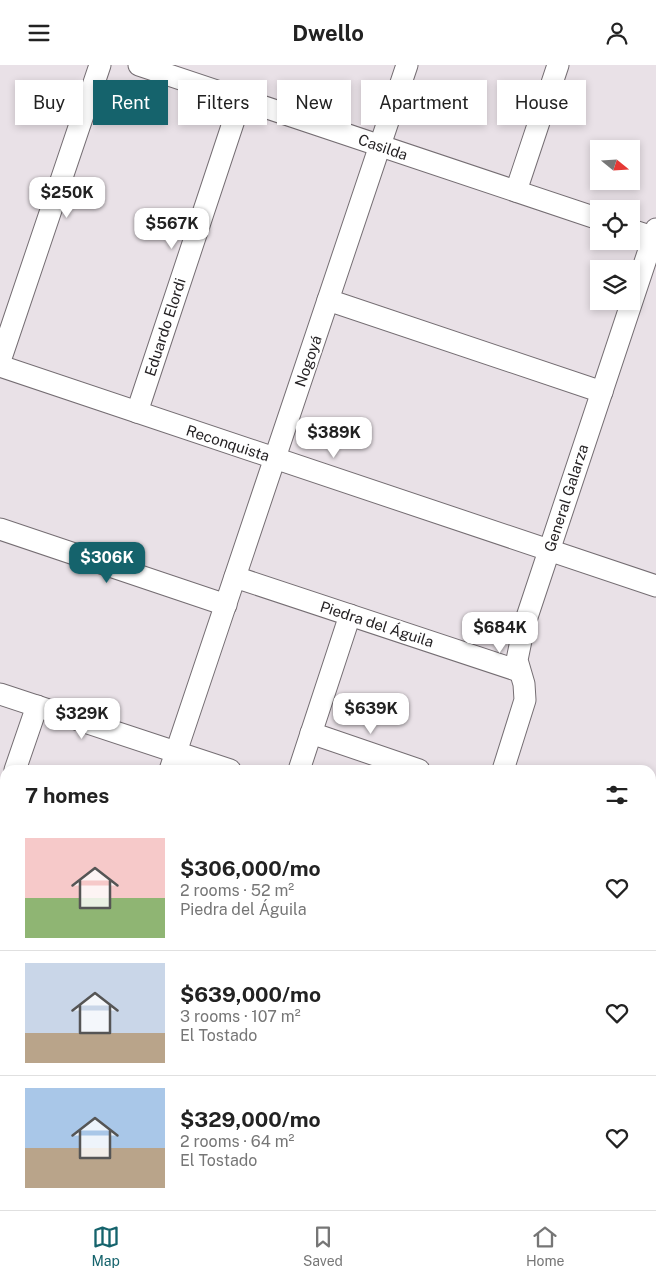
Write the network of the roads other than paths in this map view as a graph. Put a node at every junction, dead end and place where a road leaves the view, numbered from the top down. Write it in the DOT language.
graph roads {
  1 [pos="100,65"];
  2 [pos="139,65"];
  3 [pos="407,65"];
  4 [pos="558,65"];
  5 [pos="184,80"];
  6 [pos="267,108"];
  7 [pos="232,125"];
  8 [pos="380,146"];
  9 [pos="516,191"];
  10 [pos="590,216"];
  11 [pos="640,232"];
  12 [pos="655,235"];
  13 [pos="328,300"];
  14 [pos="0,361"];
  15 [pos="0,366"];
  16 [pos="602,392"];
  17 [pos="137,412"];
  18 [pos="275,458"];
  19 [pos="0,529"];
  20 [pos="549,550"];
  21 [pos="235,577"];
  22 [pos="656,586"];
  23 [pos="226,605"];
  24 [pos="350,615"];
  25 [pos="520,671"];
  26 [pos="0,693"];
  27 [pos="38,706"];
  28 [pos="311,733"];
  29 [pos="173,761"];
  30 [pos="17,765"];
  31 [pos="198,765"];
  32 [pos="301,765"];
  33 [pos="404,765"];
  34 [pos="504,765"];
  1 -- 14 [label="street"];
  2 -- 5 [label="street, Casilda"];
  3 -- 8 [label="street, Nogoyá"];
  4 -- 9 [label="street"];
  6 -- 8 [label="street, Casilda"];
  7 -- 17 [label="street, Eduardo Elordi"];
  8 -- 9 [label="street, Casilda"];
  8 -- 13 [label="street, Nogoyá"];
  9 -- 10 [label="street, Casilda"];
  11 -- 12 [label="street"];
  12 -- 16 [label="street, General Galarza"];
  13 -- 16 [label="street"];
  13 -- 18 [label="street, Nogoyá"];
  15 -- 17 [label="street, Reconquista"];
  16 -- 20 [label="street, General Galarza"];
  17 -- 18 [label="street, Reconquista"];
  18 -- 20 [label="street, Reconquista"];
  18 -- 21 [label="street, Nogoyá"];
  19 -- 23 [label="street"];
  20 -- 22 [label="street, Reconquista"];
  20 -- 25 [label="street, General Galarza"];
  21 -- 23 [label="street, Nogoyá"];
  21 -- 24 [label="street, Piedra del Águila"];
  23 -- 29 [label="street, Nogoyá"];
  24 -- 25 [label="street, Piedra del Águila"];
  24 -- 28 [label="street"];
  25 -- 34 [label="street, General Galarza"];
  26 -- 27 [label="street"];
  27 -- 29 [label="street"];
  27 -- 30 [label="street"];
  28 -- 32 [label="street"];
  28 -- 33 [label="street"];
  29 -- 31 [label="street"];
}
